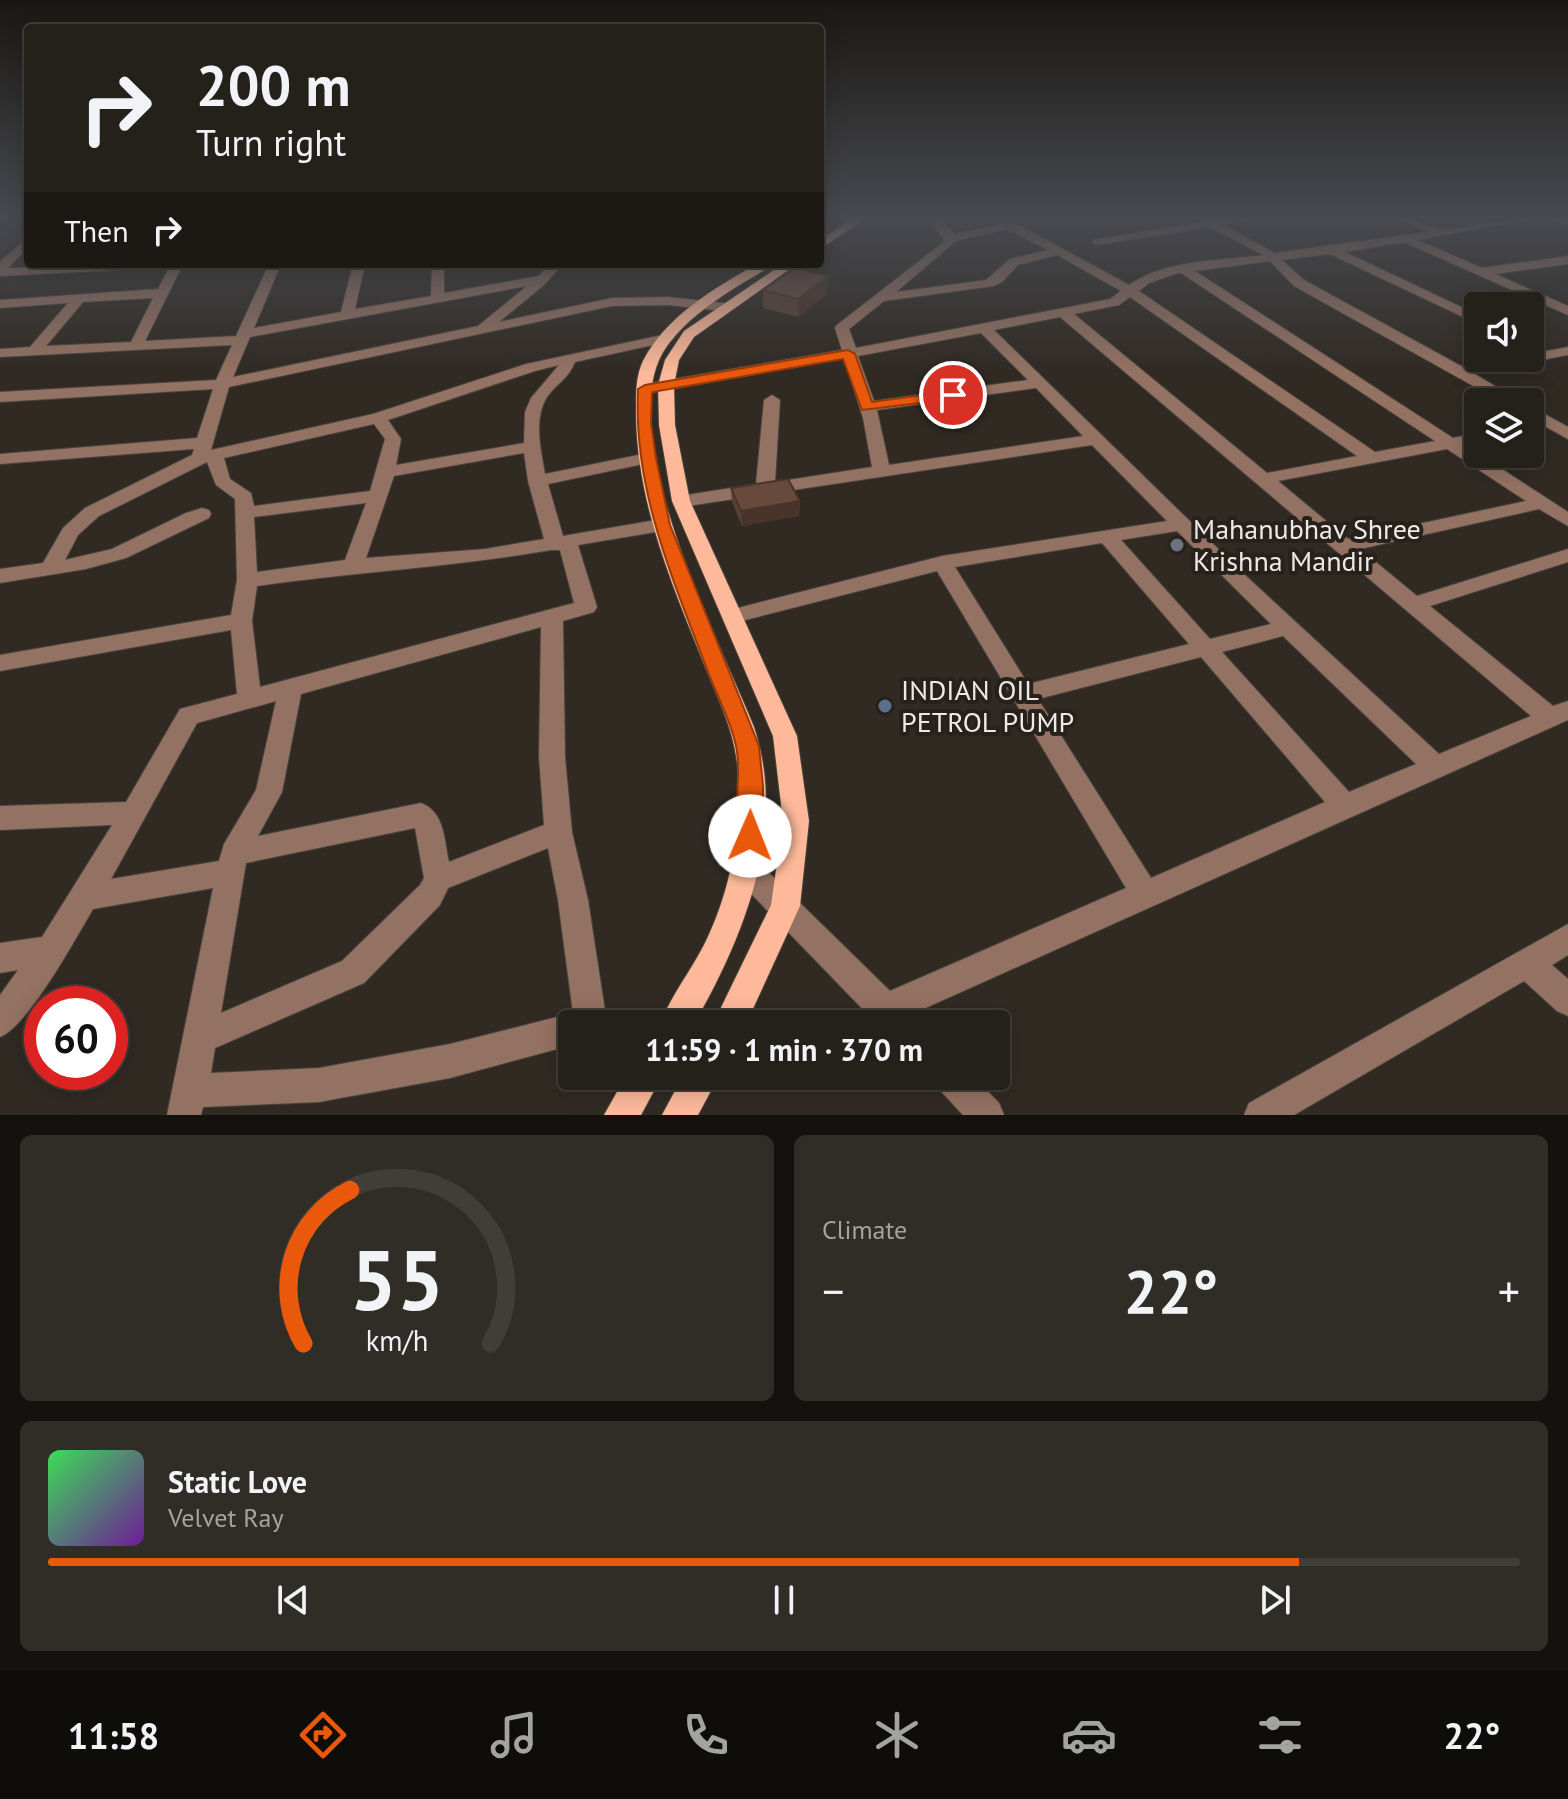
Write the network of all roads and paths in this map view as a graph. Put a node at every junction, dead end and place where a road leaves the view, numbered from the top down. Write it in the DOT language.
graph roads {
  1 [pos="32,269"];
  2 [pos="175,269"];
  3 [pos="273,269"];
  4 [pos="358,269"];
  5 [pos="438,269"];
  6 [pos="552,269"];
  7 [pos="760,269"];
  8 [pos="782,269"];
  9 [pos="915,269"];
  10 [pos="1007,269"];
  11 [pos="1092,269"];
  12 [pos="1183,269"];
  13 [pos="1284,269"];
  14 [pos="1372,269"];
  15 [pos="1474,269"];
  16 [pos="1504,269"];
  17 [pos="0,271"];
  18 [pos="1481,272"];
  19 [pos="543,279"];
  20 [pos="1132,292"];
  21 [pos="163,293"];
  22 [pos="437,298"];
  23 [pos="880,298"];
  24 [pos="79,299"];
  25 [pos="0,304"];
  26 [pos="714,305"];
  27 [pos="1568,311"];
  28 [pos="1063,312"];
  29 [pos="1464,313"];
  30 [pos="347,315"];
  31 [pos="985,329"];
  32 [pos="479,331"];
  33 [pos="242,337"];
  34 [pos="667,338"];
  35 [pos="136,345"];
  36 [pos="34,351"];
  37 [pos="1568,351"];
  38 [pos="0,353"];
  39 [pos="1544,353"];
  40 [pos="848,354"];
  41 [pos="1548,355"];
  42 [pos="569,359"];
  43 [pos="1461,371"];
  44 [pos="1040,383"];
  45 [pos="222,384"];
  46 [pos="655,387"];
  47 [pos="1490,388"];
  48 [pos="0,397"];
  49 [pos="772,400"];
  50 [pos="867,407"];
  51 [pos="378,418"];
  52 [pos="1560,422"];
  53 [pos="1568,434"];
  54 [pos="1096,439"];
  55 [pos="1464,441"];
  56 [pos="1452,444"];
  57 [pos="533,446"];
  58 [pos="206,452"];
  59 [pos="648,458"];
  60 [pos="1372,458"];
  61 [pos="0,459"];
  62 [pos="882,471"];
  63 [pos="386,472"];
  64 [pos="1263,479"];
  65 [pos="537,481"];
  66 [pos="765,489"];
  67 [pos="377,496"];
  68 [pos="681,501"];
  69 [pos="1542,503"];
  70 [pos="244,513"];
  71 [pos="202,514"];
  72 [pos="1568,520"];
  73 [pos="1182,524"];
  74 [pos="662,525"];
  75 [pos="1107,536"];
  76 [pos="562,544"];
  77 [pos="1344,546"];
  78 [pos="1568,555"];
  79 [pos="942,563"];
  80 [pos="353,566"];
  81 [pos="50,568"];
  82 [pos="0,576"];
  83 [pos="247,580"];
  84 [pos="1414,604"];
  85 [pos="552,616"];
  86 [pos="734,616"];
  87 [pos="241,621"];
  88 [pos="1288,627"];
  89 [pos="1206,648"];
  90 [pos="0,663"];
  91 [pos="290,689"];
  92 [pos="1022,694"];
  93 [pos="250,700"];
  94 [pos="1559,714"];
  95 [pos="1436,767"];
  96 [pos="1345,806"];
  97 [pos="133,813"];
  98 [pos="0,818"];
  99 [pos="558,832"];
  100 [pos="233,862"];
  101 [pos="745,868"];
  102 [pos="438,879"];
  103 [pos="1145,894"];
  104 [pos="84,897"];
  105 [pos="785,906"];
  106 [pos="1568,939"];
  107 [pos="49,951"];
  108 [pos="0,958"];
  109 [pos="1526,963"];
  110 [pos="1568,1000"];
  111 [pos="589,1010"];
  112 [pos="684,1010"];
  113 [pos="736,1010"];
  114 [pos="886,1010"];
  115 [pos="907,1010"];
  116 [pos="0,1021"];
  117 [pos="558,1033"];
  118 [pos="201,1038"];
  119 [pos="636,1090"];
  120 [pos="694,1090"];
  121 [pos="963,1090"];
  122 [pos="188,1103"];
  123 [pos="621,1115"];
  124 [pos="679,1115"];
  125 [pos="987,1115"];
  126 [pos="1261,1115"];
  1 -- 17 [label="street"];
  2 -- 21 [label="street"];
  3 -- 33 [label="street"];
  4 -- 30 [label="street"];
  5 -- 22 [label="street"];
  6 -- 19 [label="street"];
  7 -- 26 [label="main road"];
  8 -- 26 [label="main road"];
  9 -- 23 [label="street"];
  10 -- 23 [label="street"];
  11 -- 20 [label="street"];
  12 -- 20 [label="street"];
  12 -- 56 [label="street"];
  13 -- 43 [label="street"];
  14 -- 29 [label="street"];
  15 -- 18 [label="street"];
  16 -- 18 [label="street"];
  18 -- 27 [label="street"];
  19 -- 22 [label="street"];
  19 -- 32 [label="street"];
  20 -- 28 [label="street"];
  20 -- 60 [label="street"];
  21 -- 24 [label="street"];
  21 -- 35 [label="street"];
  22 -- 30 [label="street"];
  23 -- 40 [label="street"];
  24 -- 25 [label="street"];
  24 -- 36 [label="street"];
  26 -- 32 [label="street"];
  26 -- 34 [label="main road"];
  26 -- 46 [label="main road"];
  28 -- 31 [label="street"];
  28 -- 64 [label="street"];
  30 -- 33 [label="street"];
  31 -- 40 [label="street"];
  31 -- 44 [label="street"];
  32 -- 45 [label="street"];
  33 -- 35 [label="street"];
  33 -- 45 [label="street"];
  34 -- 42 [label="street"];
  34 -- 46 [label="main road"];
  35 -- 36 [label="street"];
  36 -- 38 [label="street"];
  37 -- 41 [label="street"];
  39 -- 41 [label="street"];
  40 -- 46 [label="street"];
  40 -- 50 [label="street"];
  41 -- 43 [label="street"];
  42 -- 51 [label="street"];
  42 -- 57 [label="street"];
  43 -- 47 [label="street"];
  44 -- 50 [label="street"];
  44 -- 54 [label="street"];
  45 -- 48 [label="street"];
  45 -- 58 [label="street"];
  46 -- 59 [label="main road"];
  46 -- 68 [label="main road"];
  49 -- 66 [label="street"];
  50 -- 62 [label="street"];
  51 -- 58 [label="street"];
  51 -- 63 [label="street"];
  52 -- 53 [label="street"];
  54 -- 62 [label="street"];
  54 -- 73 [label="street"];
  55 -- 56 [label="street"];
  56 -- 60 [label="street"];
  56 -- 69 [label="street"];
  57 -- 63 [label="street"];
  57 -- 65 [label="street"];
  58 -- 61 [label="street"];
  58 -- 70 [label="street"];
  58 -- 81 [label="street"];
  59 -- 65 [label="street"];
  59 -- 74 [label="main road"];
  60 -- 64 [label="street"];
  62 -- 66 [label="street"];
  63 -- 67 [label="street"];
  64 -- 77 [label="street"];
  65 -- 76 [label="street"];
  66 -- 68 [label="street"];
  67 -- 70 [label="street"];
  67 -- 80 [label="street"];
  68 -- 86 [label="main road"];
  69 -- 72 [label="street"];
  69 -- 77 [label="street"];
  70 -- 83 [label="street"];
  71 -- 81 [label="street"];
  73 -- 75 [label="street"];
  73 -- 88 [label="street"];
  74 -- 76 [label="street"];
  74 -- 101 [label="main road"];
  75 -- 79 [label="street"];
  75 -- 89 [label="street"];
  76 -- 80 [label="street"];
  76 -- 85 [label="street"];
  77 -- 84 [label="street"];
  78 -- 84 [label="street"];
  79 -- 86 [label="street"];
  79 -- 92 [label="street"];
  80 -- 83 [label="street"];
  81 -- 82 [label="street"];
  83 -- 87 [label="street"];
  84 -- 94 [label="street"];
  85 -- 91 [label="street"];
  85 -- 99 [label="street"];
  86 -- 105 [label="main road"];
  87 -- 90 [label="street"];
  87 -- 93 [label="street"];
  88 -- 89 [label="street"];
  88 -- 95 [label="street"];
  89 -- 92 [label="street"];
  89 -- 96 [label="street"];
  91 -- 93 [label="street"];
  91 -- 100 [label="street"];
  92 -- 103 [label="street"];
  93 -- 97 [label="street"];
  94 -- 95 [label="street"];
  95 -- 96 [label="street"];
  96 -- 103 [label="street"];
  97 -- 98 [label="street"];
  97 -- 104 [label="street"];
  99 -- 102 [label="street"];
  99 -- 111 [label="street"];
  100 -- 102 [label="street"];
  100 -- 104 [label="street"];
  100 -- 118 [label="street"];
  101 -- 105 [label="street"];
  101 -- 112 [label="main road"];
  102 -- 118 [label="street"];
  103 -- 115 [label="street"];
  104 -- 107 [label="street"];
  105 -- 113 [label="main road"];
  105 -- 114 [label="street"];
  106 -- 109 [label="street"];
  107 -- 108 [label="street"];
  107 -- 116 [label="street"];
  109 -- 110 [label="street"];
  109 -- 126 [label="street"];
  117 -- 122 [label="street"];
  118 -- 122 [label="street"];
  119 -- 123 [label="main road"];
  120 -- 124 [label="main road"];
  121 -- 125 [label="street"];
}
